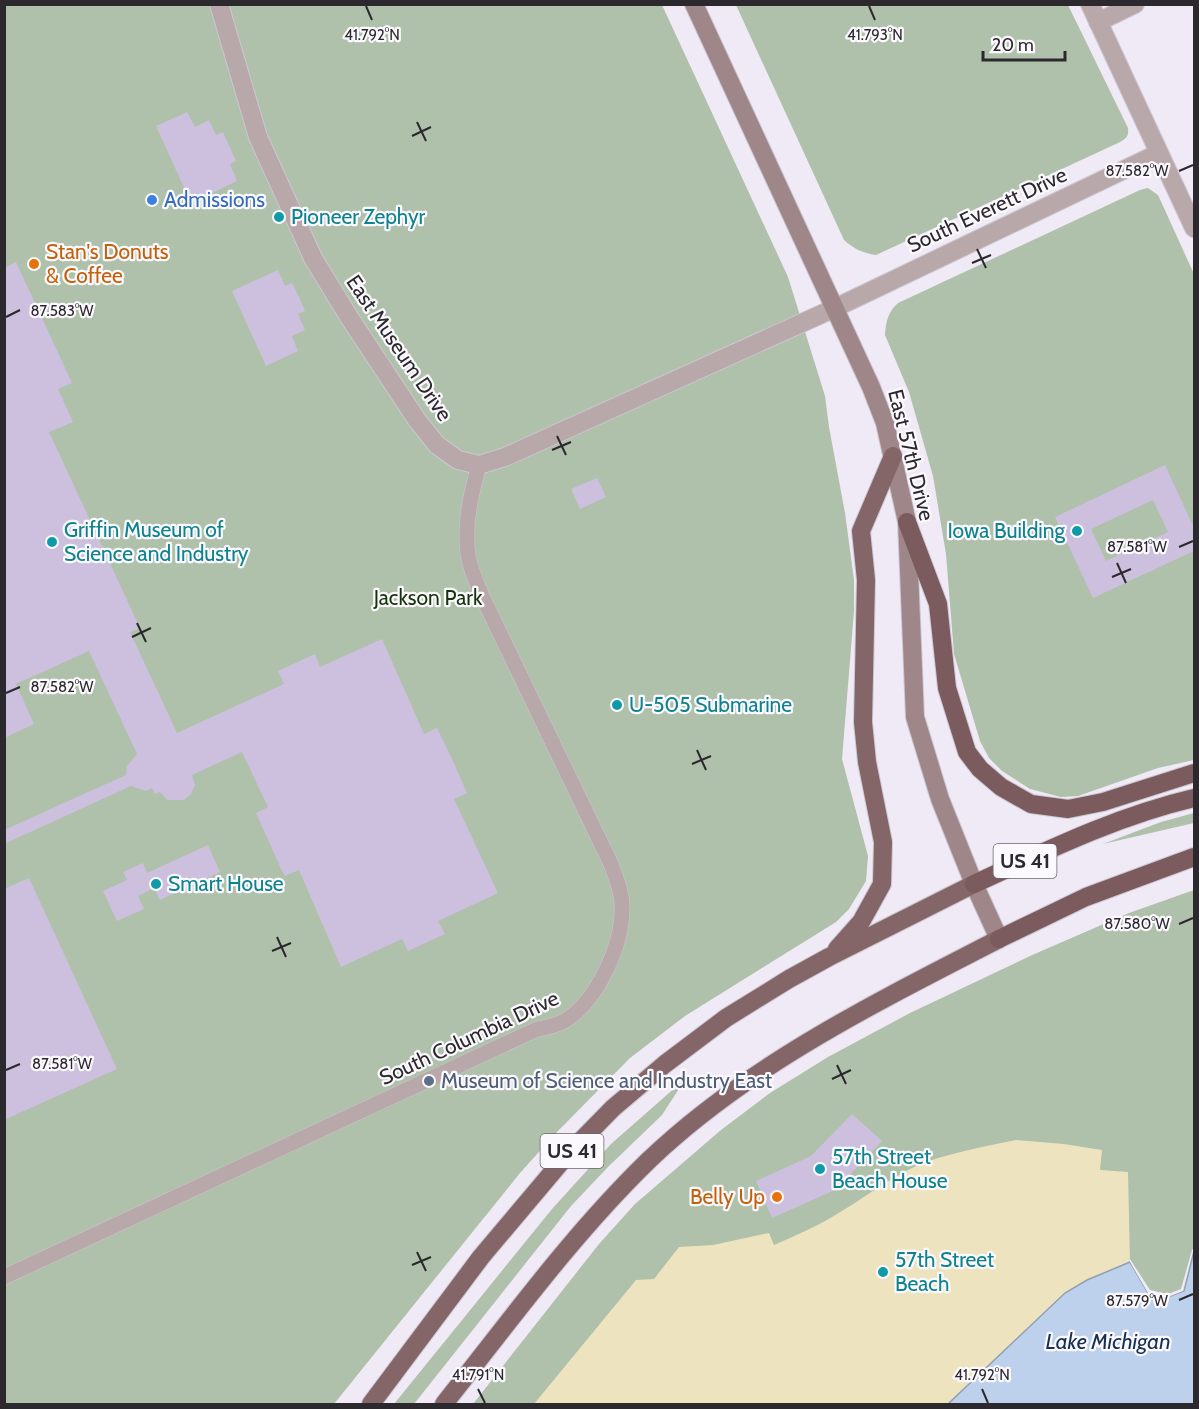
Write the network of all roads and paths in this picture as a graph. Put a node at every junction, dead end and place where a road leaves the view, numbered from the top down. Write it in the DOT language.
graph roads {
  1 [pos="219,4"];
  2 [pos="694,4"];
  3 [pos="1090,4"];
  4 [pos="1135,4"];
  5 [pos="1098,22"];
  6 [pos="1159,153"];
  7 [pos="1194,228"];
  8 [pos="835,308"];
  9 [pos="893,456"];
  10 [pos="478,465"];
  11 [pos="907,522"];
  12 [pos="1194,772"];
  13 [pos="1194,798"];
  14 [pos="1192,857"];
  15 [pos="974,884"];
  16 [pos="999,939"];
  17 [pos="830,957"];
  18 [pos="4,1277"];
  19 [pos="370,1404"];
  20 [pos="444,1404"];
  1 -- 10 [label="street, East Museum Drive"];
  2 -- 8 [label="main road, East 57th Drive"];
  3 -- 5 [label="street"];
  4 -- 5 [label="street"];
  5 -- 6 [label="street"];
  6 -- 7 [label="street"];
  6 -- 8 [label="street, South Everett Drive"];
  8 -- 9 [label="main road, East 57th Drive"];
  8 -- 10 [label="street"];
  9 -- 11 [label="main road, East 57th Drive"];
  9 -- 17 [label="highway"];
  10 -- 18 [label="lane, South Columbia Drive"];
  11 -- 12 [label="highway"];
  11 -- 15 [label="main road, East 57th Drive"];
  13 -- 15 [label="highway, US 41"];
  14 -- 16 [label="highway, US 41"];
  15 -- 16 [label="main road, East 57th Drive"];
  15 -- 17 [label="highway, US 41"];
  16 -- 20 [label="highway, US 41"];
  17 -- 19 [label="highway, US 41"];
}
